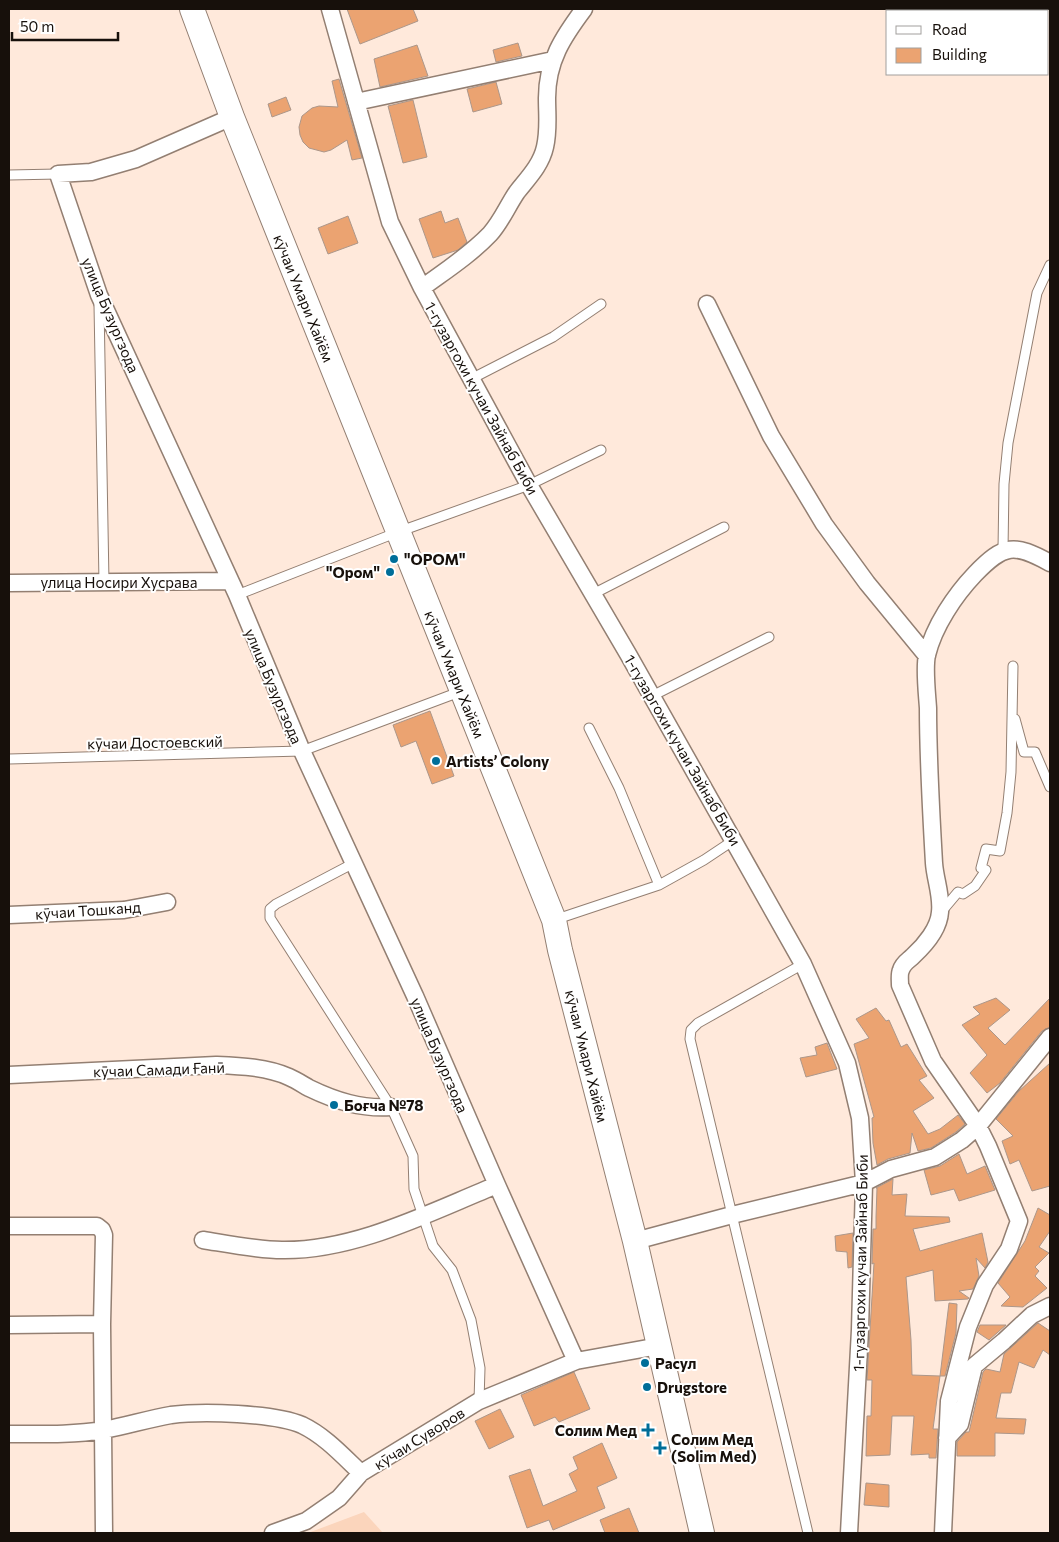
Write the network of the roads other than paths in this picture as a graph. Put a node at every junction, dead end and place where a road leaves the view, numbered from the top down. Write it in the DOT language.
graph roads {
  1 [pos="192,9"];
  2 [pos="330,9"];
  3 [pos="584,9"];
  4 [pos="552,60"];
  5 [pos="356,102"];
  6 [pos="232,117"];
  7 [pos="58,174"];
  8 [pos="9,175"];
  9 [pos="1050,264"];
  10 [pos="422,288"];
  11 [pos="99,295"];
  12 [pos="601,304"];
  13 [pos="707,304"];
  14 [pos="471,379"];
  15 [pos="601,450"];
  16 [pos="529,485"];
  17 [pos="724,527"];
  18 [pos="398,532"];
  19 [pos="1003,550"];
  20 [pos="1050,563"];
  21 [pos="104,582"];
  22 [pos="9,583"];
  23 [pos="233,588"];
  24 [pos="593,594"];
  25 [pos="769,637"];
  26 [pos="927,656"];
  27 [pos="1013,666"];
  28 [pos="462,691"];
  29 [pos="652,696"];
  30 [pos="1012,707"];
  31 [pos="589,728"];
  32 [pos="302,751"];
  33 [pos="1039,758"];
  34 [pos="1050,758"];
  35 [pos="9,759"];
  36 [pos="1050,787"];
  37 [pos="734,840"];
  38 [pos="354,863"];
  39 [pos="659,885"];
  40 [pos="167,902"];
  41 [pos="940,913"];
  42 [pos="9,915"];
  43 [pos="554,920"];
  44 [pos="803,964"];
  45 [pos="1050,1037"];
  46 [pos="9,1075"];
  47 [pos="391,1107"];
  48 [pos="978,1126"];
  49 [pos="864,1184"];
  50 [pos="496,1185"];
  51 [pos="423,1215"];
  52 [pos="732,1215"];
  53 [pos="9,1226"];
  54 [pos="203,1240"];
  55 [pos="635,1242"];
  56 [pos="1050,1306"];
  57 [pos="9,1324"];
  58 [pos="102,1324"];
  59 [pos="659,1346"];
  60 [pos="576,1361"];
  61 [pos="479,1401"];
  62 [pos="104,1430"];
  63 [pos="9,1434"];
  64 [pos="947,1438"];
  65 [pos="361,1473"];
  66 [pos="946,1532"];
  67 [pos="104,1533"];
  68 [pos="273,1533"];
  69 [pos="702,1533"];
  70 [pos="808,1533"];
  71 [pos="849,1533"];
  1 -- 6 [label="main road, кӯчаи Умари Хайём"];
  2 -- 5 [label="street, 1-гузаргохи кучаи Зайнаб Биби"];
  3 -- 4 [label="street"];
  4 -- 5 [label="street"];
  4 -- 10 [label="street"];
  5 -- 10 [label="street, 1-гузаргохи кучаи Зайнаб Биби"];
  6 -- 7 [label="street"];
  6 -- 18 [label="main road, кӯчаи Умари Хайём"];
  7 -- 8 [label="lane"];
  7 -- 11 [label="street, улица Бузургзода"];
  9 -- 19 [label="lane"];
  10 -- 14 [label="street, 1-гузаргохи кучаи Зайнаб Биби"];
  11 -- 21 [label="lane"];
  11 -- 23 [label="street, улица Бузургзода"];
  12 -- 14 [label="lane"];
  13 -- 26 [label="street"];
  14 -- 16 [label="street, 1-гузаргохи кучаи Зайнаб Биби"];
  15 -- 16 [label="lane"];
  16 -- 18 [label="lane"];
  16 -- 24 [label="street, 1-гузаргохи кучаи Зайнаб Биби"];
  17 -- 24 [label="lane"];
  18 -- 23 [label="lane"];
  18 -- 28 [label="main road, кӯчаи Умари Хайём"];
  19 -- 20 [label="street"];
  19 -- 26 [label="street"];
  21 -- 22 [label="street, улица Носири Хусрава"];
  21 -- 23 [label="street, улица Носири Хусрава"];
  23 -- 32 [label="street, улица Бузургзода"];
  24 -- 29 [label="street, 1-гузаргохи кучаи Зайнаб Биби"];
  25 -- 29 [label="lane"];
  26 -- 41 [label="street"];
  27 -- 30 [label="lane"];
  28 -- 32 [label="lane, кӯчаи Достоевский"];
  28 -- 43 [label="main road, кӯчаи Умари Хайём"];
  29 -- 37 [label="street, 1-гузаргохи кучаи Зайнаб Биби"];
  30 -- 33 [label="lane"];
  30 -- 41 [label="lane"];
  31 -- 39 [label="lane"];
  32 -- 35 [label="lane, кӯчаи Достоевский"];
  32 -- 38 [label="street, улица Бузургзода"];
  33 -- 34 [label="lane"];
  33 -- 36 [label="lane"];
  37 -- 39 [label="lane"];
  37 -- 44 [label="street, 1-гузаргохи кучаи Зайнаб Биби"];
  38 -- 47 [label="lane"];
  38 -- 50 [label="street, улица Бузургзода"];
  39 -- 43 [label="lane"];
  40 -- 42 [label="street, кӯчаи Тошканд"];
  41 -- 48 [label="street"];
  43 -- 55 [label="main road, кӯчаи Умари Хайём"];
  44 -- 49 [label="street, 1-гузаргохи кучаи Зайнаб Биби"];
  44 -- 52 [label="lane"];
  45 -- 48 [label="street"];
  46 -- 47 [label="street, кӯчаи Самади Ғанӣ"];
  47 -- 51 [label="lane"];
  48 -- 49 [label="street"];
  48 -- 64 [label="street"];
  49 -- 52 [label="street"];
  49 -- 71 [label="street, 1-гузаргохи кучаи Зайнаб Биби"];
  50 -- 51 [label="street"];
  50 -- 60 [label="street, улица Бузургзода"];
  51 -- 54 [label="street"];
  51 -- 61 [label="lane"];
  52 -- 55 [label="street"];
  52 -- 70 [label="lane"];
  53 -- 58 [label="street"];
  55 -- 59 [label="main road, кӯчаи Умари Хайём"];
  56 -- 64 [label="street"];
  57 -- 58 [label="street"];
  58 -- 62 [label="street"];
  59 -- 60 [label="street, кӯчаи Суворов"];
  59 -- 69 [label="main road, кӯчаи Умари Хайём"];
  60 -- 61 [label="street, кӯчаи Суворов"];
  61 -- 65 [label="street, кӯчаи Суворов"];
  62 -- 63 [label="street"];
  62 -- 65 [label="street"];
  62 -- 67 [label="street"];
  64 -- 66 [label="street"];
  65 -- 68 [label="street, кӯчаи Суворов"];
}
